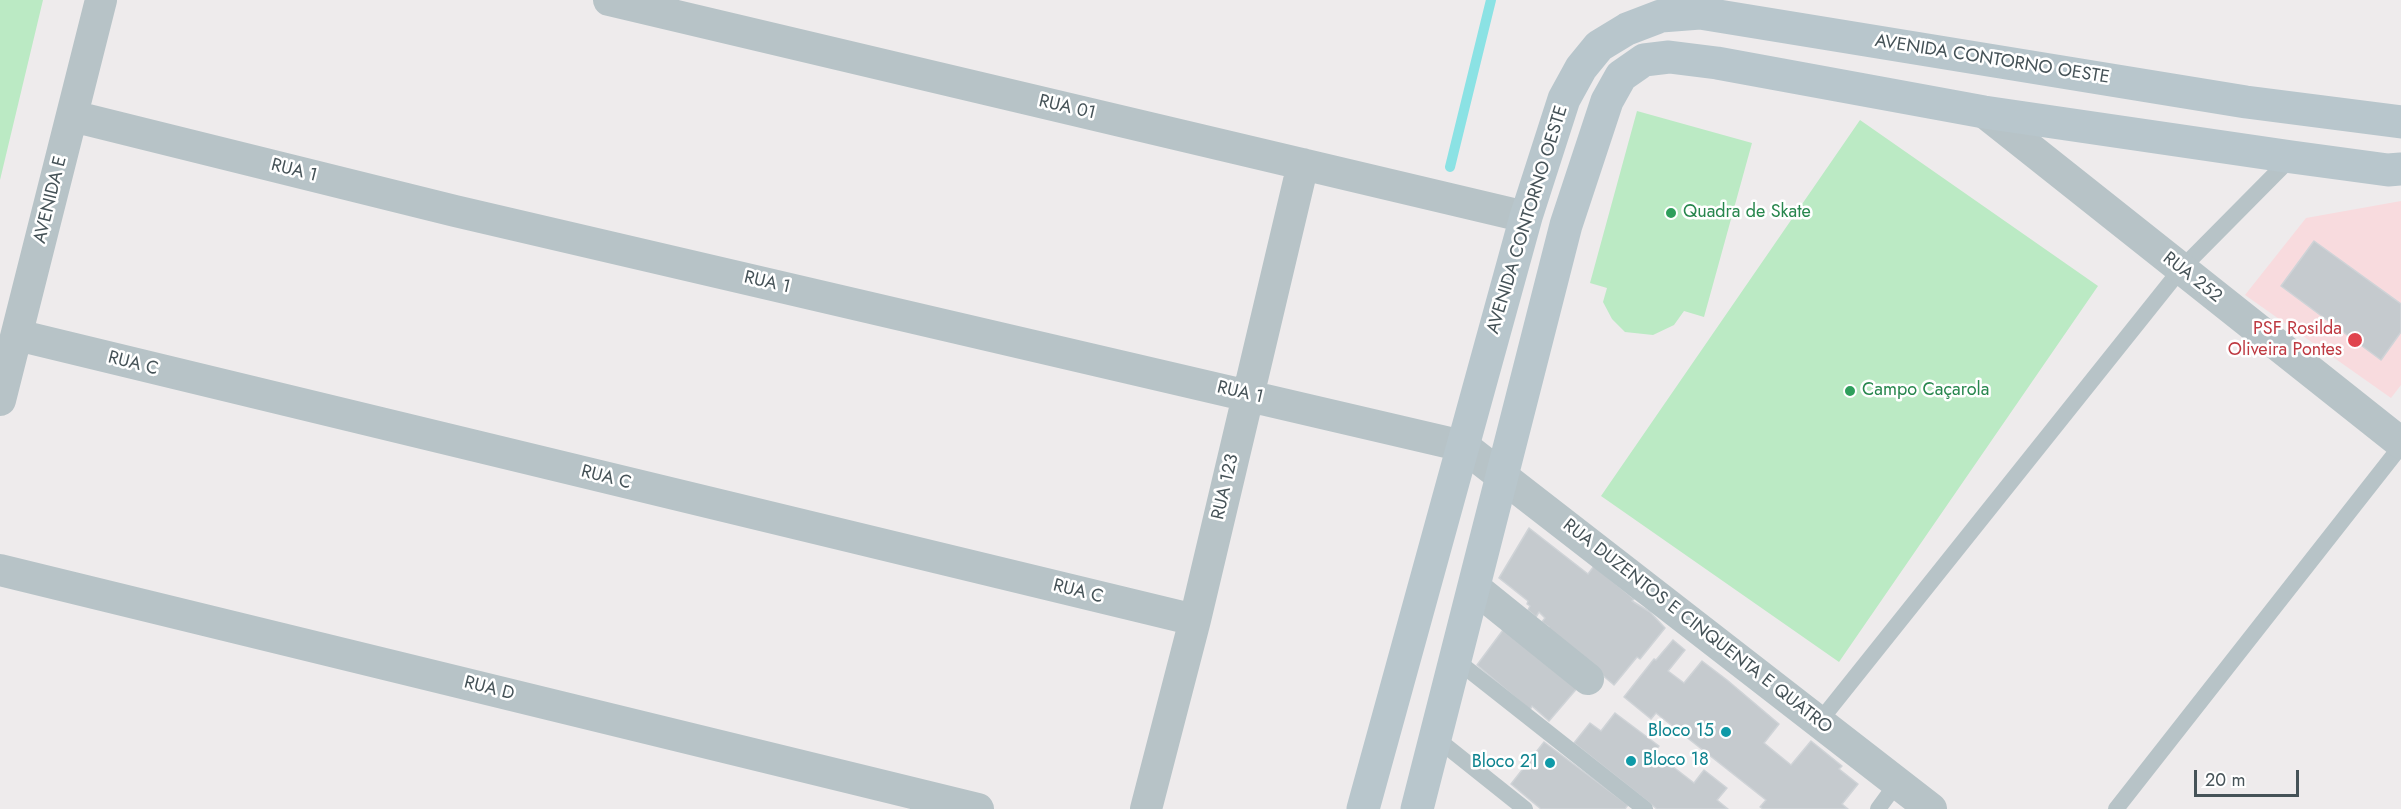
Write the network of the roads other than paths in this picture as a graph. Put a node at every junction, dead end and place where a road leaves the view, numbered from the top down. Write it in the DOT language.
graph roads {
  1 [pos="101,0"];
  2 [pos="609,0"];
  3 [pos="1599,46"];
  4 [pos="1621,76"];
  5 [pos="1984,112"];
  6 [pos="72,116"];
  7 [pos="2401,122"];
  8 [pos="2292,157"];
  9 [pos="1303,164"];
  10 [pos="2401,169"];
  11 [pos="1526,217"];
  12 [pos="2181,269"];
  13 [pos="16,335"];
  14 [pos="1248,395"];
  15 [pos="0,400"];
  16 [pos="2401,445"];
  17 [pos="1463,446"];
  18 [pos="1502,475"];
  19 [pos="0,570"];
  20 [pos="1475,588"];
  21 [pos="1195,620"];
  22 [pos="1456,660"];
  23 [pos="1588,679"];
  24 [pos="1819,722"];
  25 [pos="1436,738"];
  26 [pos="1897,783"];
  27 [pos="978,809"];
  28 [pos="1146,809"];
  29 [pos="1363,809"];
  30 [pos="1417,809"];
  31 [pos="1525,809"];
  32 [pos="1645,809"];
  33 [pos="1878,809"];
  34 [pos="1931,809"];
  35 [pos="2116,809"];
  1 -- 6 [label="street, AVENIDA E"];
  2 -- 9 [label="street, RUA 01"];
  3 -- 4 [label="street"];
  3 -- 7 [label="street, AVENIDA CONTORNO OESTE"];
  3 -- 11 [label="street, AVENIDA CONTORNO OESTE"];
  4 -- 5 [label="street"];
  4 -- 18 [label="street"];
  5 -- 8 [label="street"];
  5 -- 12 [label="street, RUA 252"];
  6 -- 13 [label="street, AVENIDA E"];
  6 -- 14 [label="street, RUA 1"];
  8 -- 10 [label="street"];
  8 -- 12 [label="lane"];
  9 -- 11 [label="street, RUA 01"];
  9 -- 14 [label="street, RUA 123"];
  11 -- 17 [label="street, AVENIDA CONTORNO OESTE"];
  12 -- 16 [label="street, RUA 252"];
  12 -- 24 [label="lane"];
  13 -- 15 [label="street, AVENIDA E"];
  13 -- 21 [label="street, RUA C"];
  14 -- 17 [label="street, RUA 1"];
  14 -- 21 [label="street, RUA 123"];
  16 -- 35 [label="lane"];
  17 -- 18 [label="street, RUA DUZENTOS E CINQUENTA E QUATRO"];
  17 -- 29 [label="street, AVENIDA CONTORNO OESTE"];
  18 -- 20 [label="street"];
  18 -- 24 [label="street, RUA DUZENTOS E CINQUENTA E QUATRO"];
  19 -- 27 [label="street, RUA D"];
  20 -- 22 [label="street"];
  20 -- 23 [label="street"];
  21 -- 28 [label="street, RUA 123"];
  22 -- 25 [label="street"];
  22 -- 32 [label="lane"];
  24 -- 26 [label="street, RUA DUZENTOS E CINQUENTA E QUATRO"];
  25 -- 30 [label="street"];
  25 -- 31 [label="lane"];
  26 -- 33 [label="lane"];
  26 -- 34 [label="street, RUA DUZENTOS E CINQUENTA E QUATRO"];
}
